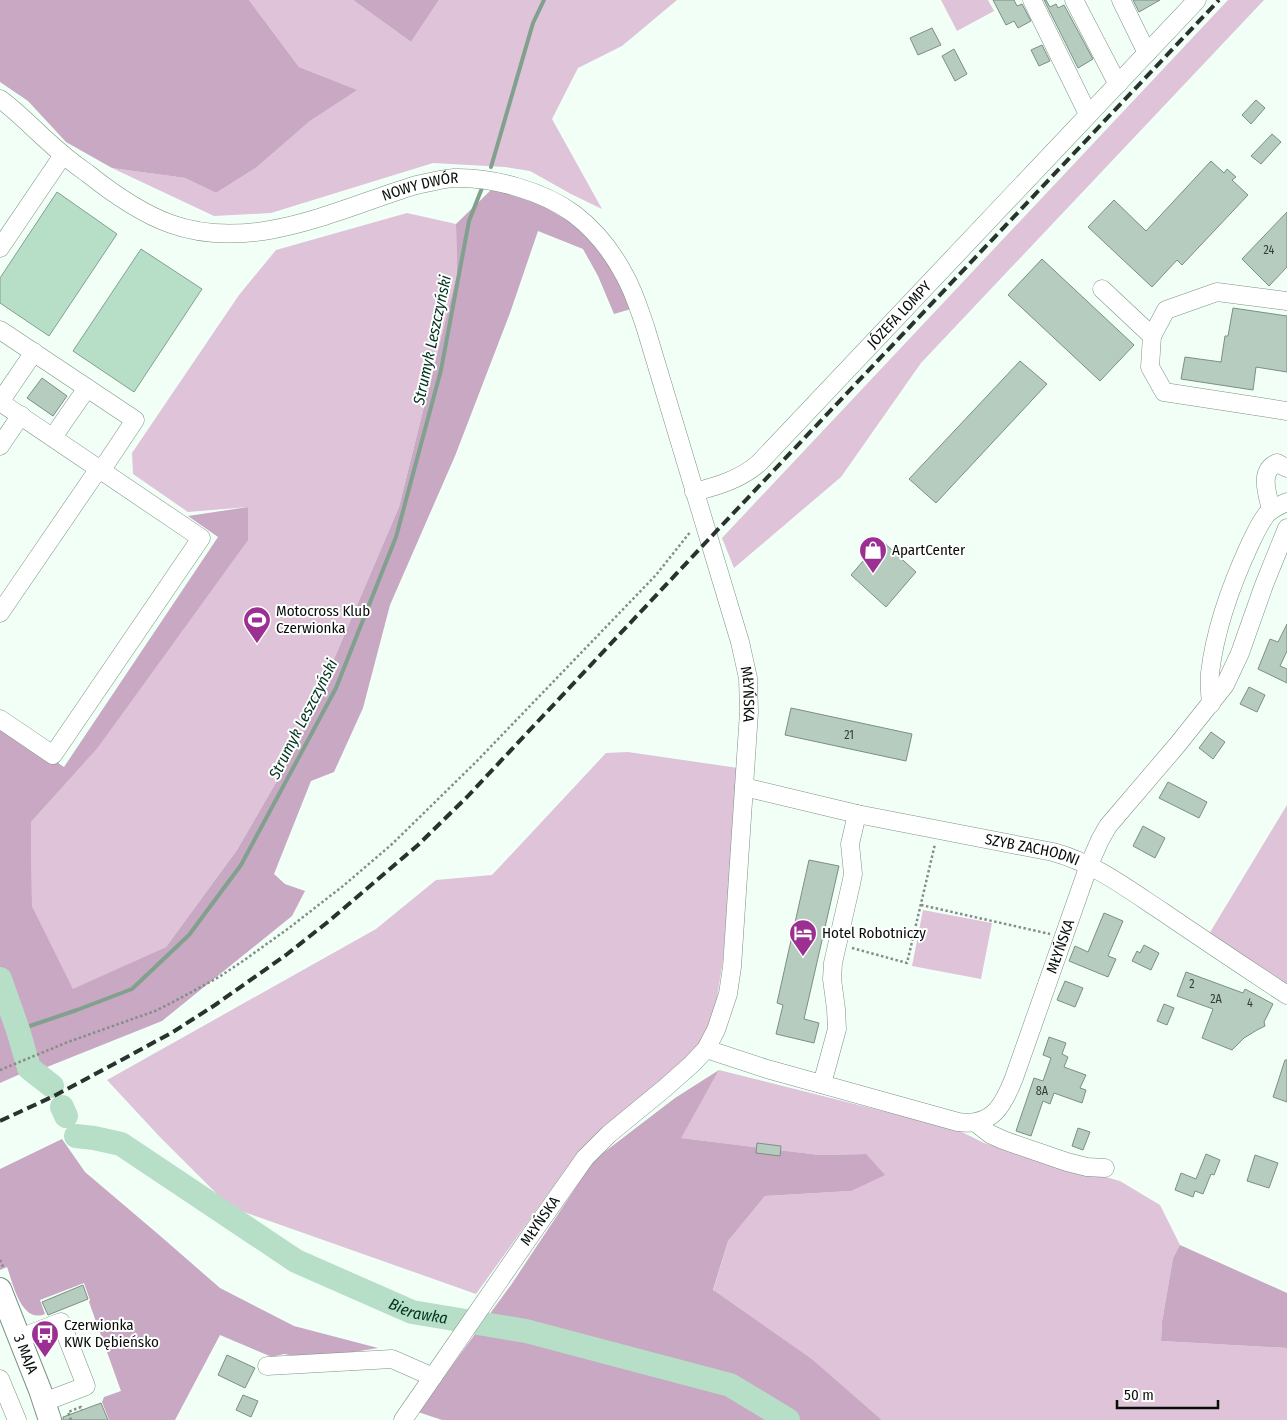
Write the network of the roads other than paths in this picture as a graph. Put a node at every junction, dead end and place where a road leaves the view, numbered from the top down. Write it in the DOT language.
graph roads {
  1 [pos="1032,0"];
  2 [pos="1074,0"];
  3 [pos="1121,0"];
  4 [pos="1197,0"];
  5 [pos="1148,52"];
  6 [pos="1119,83"];
  7 [pos="0,99"];
  8 [pos="1090,113"];
  9 [pos="63,155"];
  10 [pos="0,248"];
  11 [pos="1102,289"];
  12 [pos="1287,301"];
  13 [pos="0,330"];
  14 [pos="1152,336"];
  15 [pos="34,352"];
  16 [pos="87,388"];
  17 [pos="1287,411"];
  18 [pos="21,415"];
  19 [pos="53,437"];
  20 [pos="0,446"];
  21 [pos="1287,468"];
  22 [pos="101,469"];
  23 [pos="694,492"];
  24 [pos="1287,502"];
  25 [pos="1271,510"];
  26 [pos="1287,528"];
  27 [pos="0,614"];
  28 [pos="1211,704"];
  29 [pos="0,719"];
  30 [pos="744,787"];
  31 [pos="857,814"];
  32 [pos="1089,865"];
  33 [pos="1287,995"];
  34 [pos="706,1049"];
  35 [pos="822,1084"];
  36 [pos="976,1123"];
  37 [pos="1104,1168"];
  38 [pos="2,1279"];
  39 [pos="20,1338"];
  40 [pos="267,1366"];
  41 [pos="433,1377"];
  42 [pos="0,1379"];
  43 [pos="47,1411"];
  44 [pos="17,1420"];
  45 [pos="404,1420"];
  1 -- 8 [label="street"];
  2 -- 6 [label="street"];
  3 -- 5 [label="street"];
  4 -- 5 [label="street, JÓZEFA LOMPY"];
  5 -- 6 [label="street, JÓZEFA LOMPY"];
  6 -- 8 [label="street, JÓZEFA LOMPY"];
  7 -- 9 [label="street, NOWY DWÓR"];
  8 -- 23 [label="street, JÓZEFA LOMPY"];
  9 -- 10 [label="street"];
  9 -- 23 [label="street, NOWY DWÓR"];
  11 -- 14 [label="street"];
  12 -- 14 [label="street"];
  13 -- 15 [label="street"];
  14 -- 17 [label="street"];
  15 -- 16 [label="street"];
  15 -- 18 [label="street"];
  16 -- 19 [label="street"];
  16 -- 22 [label="street"];
  18 -- 19 [label="street"];
  18 -- 20 [label="street"];
  19 -- 22 [label="street"];
  21 -- 25 [label="street"];
  22 -- 27 [label="street"];
  22 -- 29 [label="street"];
  23 -- 30 [label="street, MŁYŃSKA"];
  24 -- 25 [label="street"];
  25 -- 28 [label="street"];
  26 -- 28 [label="street, MŁYŃSKA"];
  28 -- 32 [label="street, MŁYŃSKA"];
  30 -- 31 [label="street, SZYB ZACHODNI"];
  30 -- 34 [label="street, MŁYŃSKA"];
  31 -- 32 [label="street, SZYB ZACHODNI"];
  31 -- 35 [label="street"];
  32 -- 33 [label="street, SZYB ZACHODNI"];
  32 -- 36 [label="street, MŁYŃSKA"];
  34 -- 35 [label="street"];
  34 -- 41 [label="street, MŁYŃSKA"];
  35 -- 36 [label="street"];
  36 -- 37 [label="street"];
  38 -- 39 [label="main road, 3 MAJA"];
  39 -- 43 [label="main road, 3 MAJA"];
  39 -- 43 [label="street"];
  40 -- 41 [label="street"];
  41 -- 45 [label="street, MŁYŃSKA"];
  42 -- 44 [label="street"];
}
